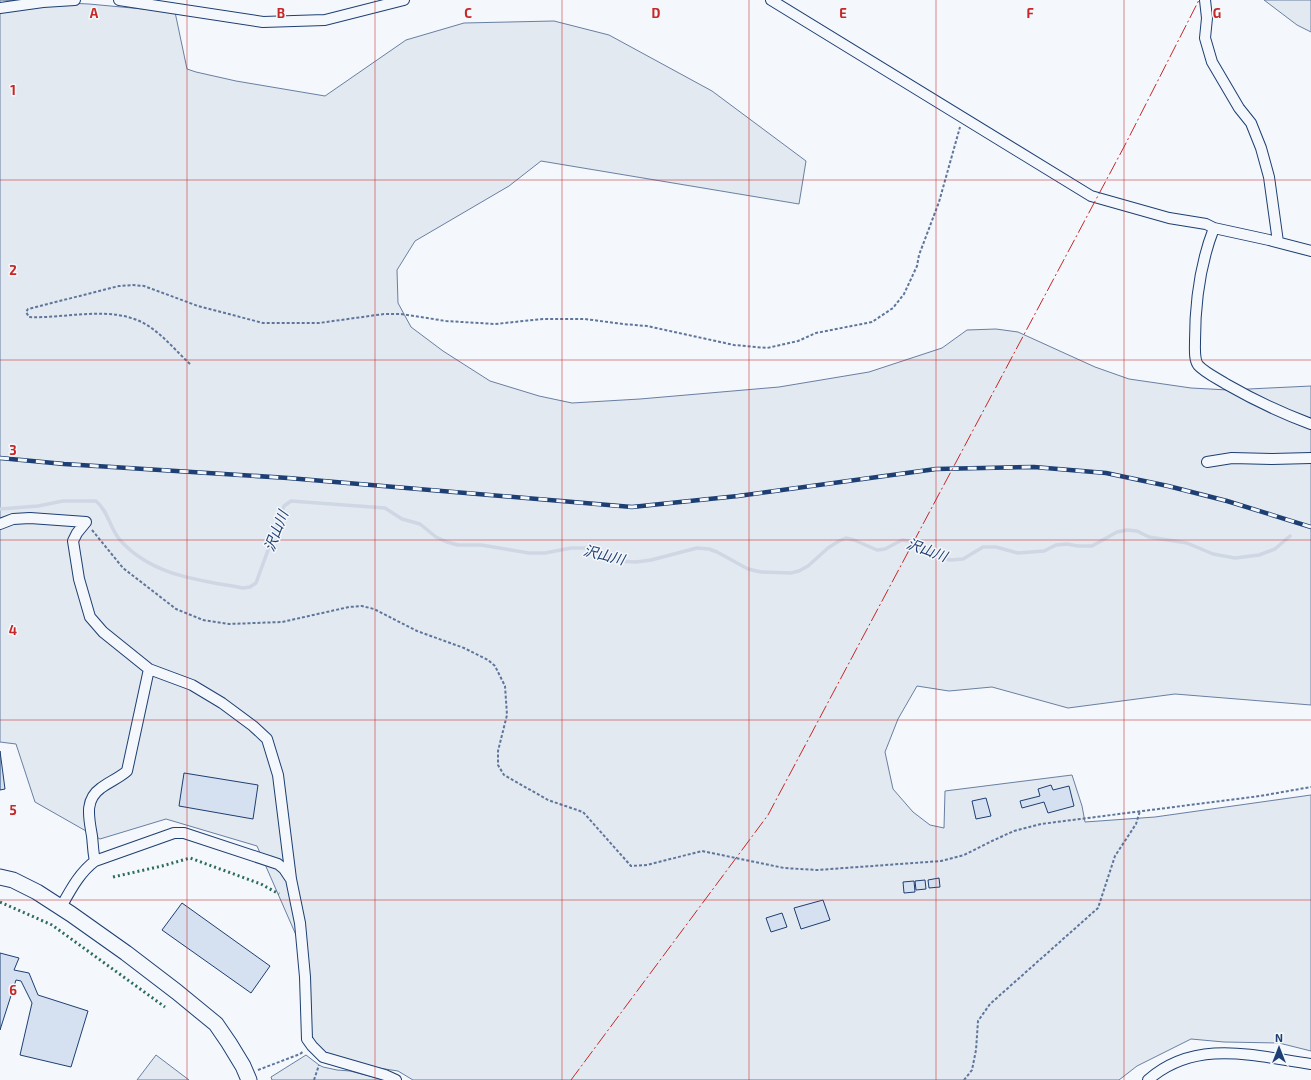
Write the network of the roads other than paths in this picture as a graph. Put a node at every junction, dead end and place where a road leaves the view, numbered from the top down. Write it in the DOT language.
graph roads {
  1 [pos="75,0"];
  2 [pos="119,0"];
  3 [pos="404,0"];
  4 [pos="771,0"];
  5 [pos="1205,0"];
  6 [pos="0,8"];
  7 [pos="1214,228"];
  8 [pos="1278,242"];
  9 [pos="1311,251"];
  10 [pos="1311,424"];
  11 [pos="1311,458"];
  12 [pos="1207,462"];
  13 [pos="0,524"];
  14 [pos="150,669"];
  15 [pos="95,861"];
  16 [pos="0,877"];
  17 [pos="291,879"];
  18 [pos="61,907"];
  19 [pos="1311,1064"];
  20 [pos="254,1075"];
  21 [pos="396,1080"];
  22 [pos="1148,1080"];
  1 -- 6 [label="street"];
  2 -- 3 [label="street"];
  4 -- 7 [label="street"];
  5 -- 8 [label="street"];
  7 -- 8 [label="street"];
  7 -- 10 [label="street"];
  8 -- 9 [label="street"];
  11 -- 12 [label="street"];
  13 -- 14 [label="street"];
  14 -- 15 [label="street"];
  14 -- 17 [label="street"];
  15 -- 17 [label="street"];
  15 -- 18 [label="street"];
  16 -- 18 [label="street"];
  17 -- 21 [label="street"];
  18 -- 20 [label="street"];
  19 -- 22 [label="street"];
}
